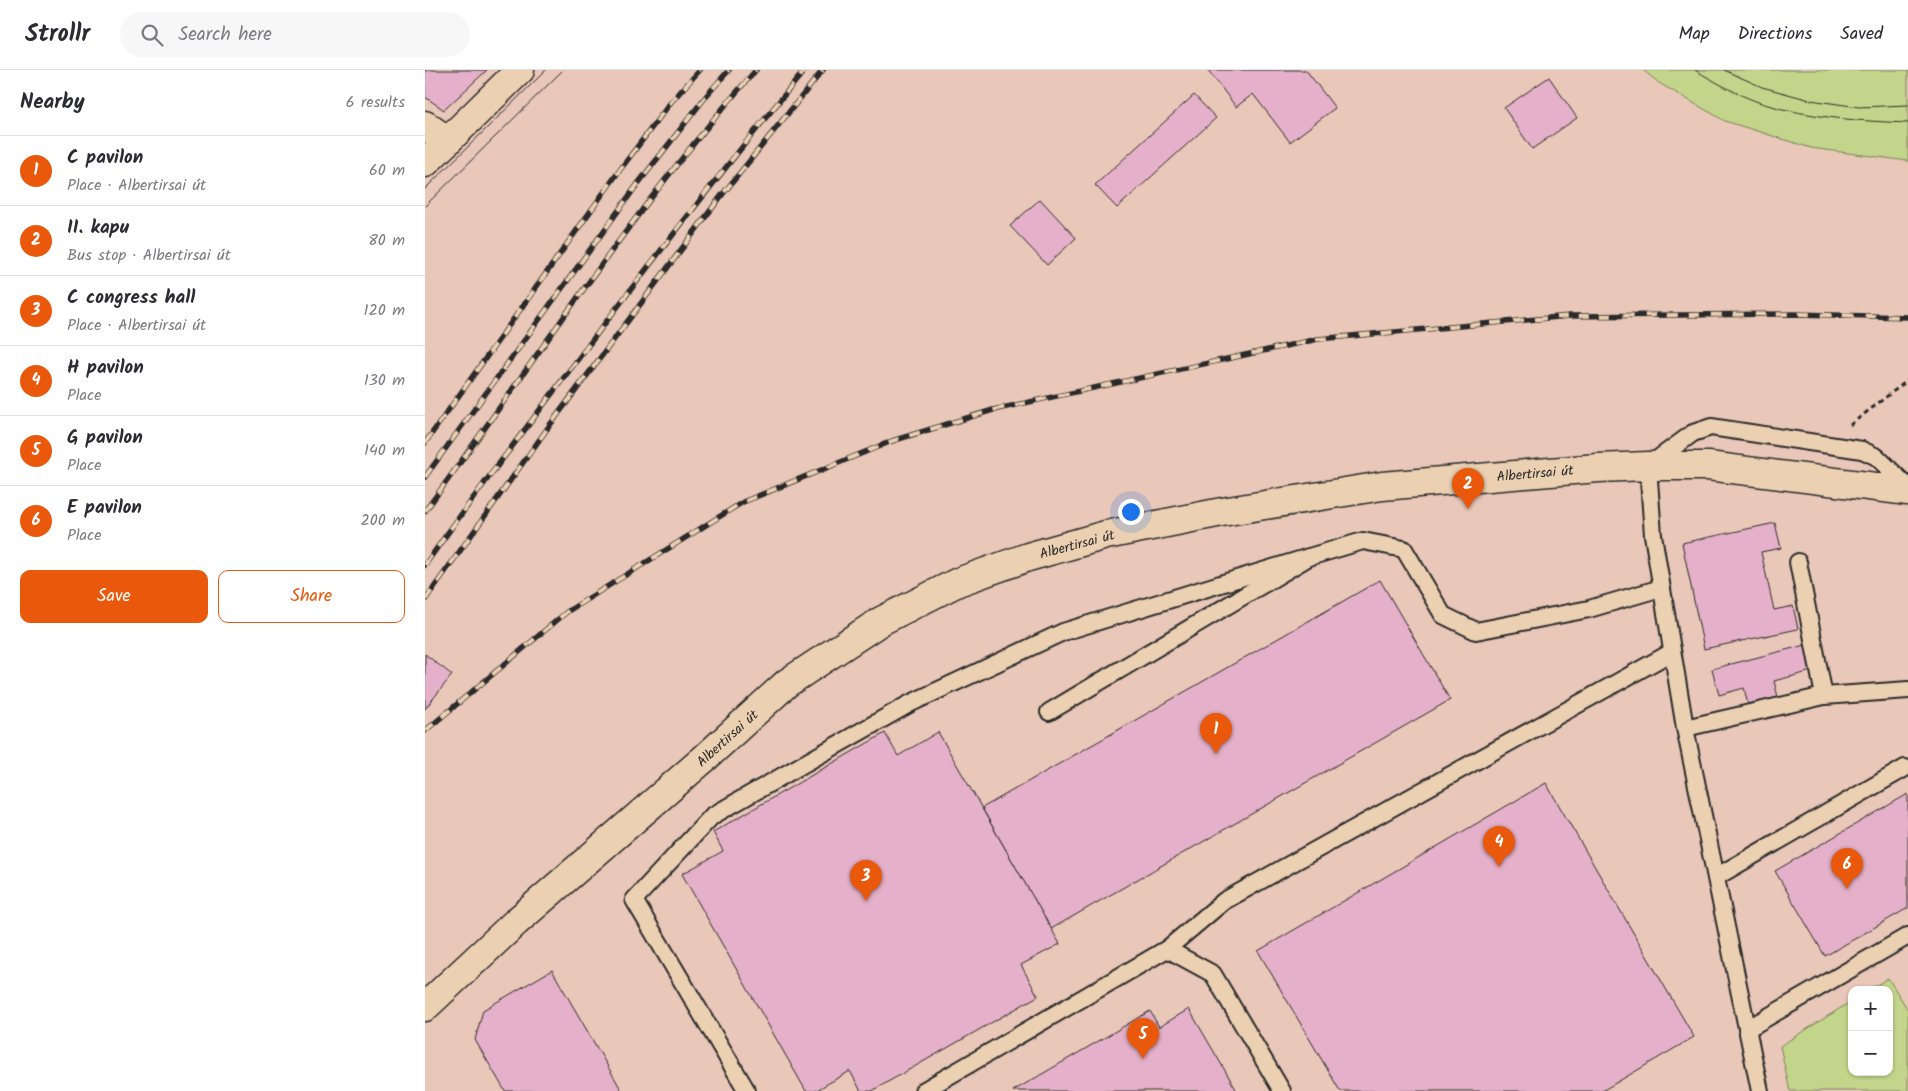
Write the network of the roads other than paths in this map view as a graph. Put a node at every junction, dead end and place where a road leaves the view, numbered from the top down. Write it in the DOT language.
graph roads {
  1 [pos="520,70"];
  2 [pos="425,125"];
  3 [pos="448,141"];
  4 [pos="425,163"];
  5 [pos="1648,466"];
  6 [pos="1908,489"];
  7 [pos="1309,557"];
  8 [pos="1798,562"];
  9 [pos="1661,588"];
  10 [pos="1672,652"];
  11 [pos="1908,690"];
  12 [pos="1824,696"];
  13 [pos="1049,712"];
  14 [pos="1685,728"];
  15 [pos="1905,768"];
  16 [pos="1716,877"];
  17 [pos="1908,936"];
  18 [pos="1167,949"];
  19 [pos="425,1007"];
  20 [pos="1747,1029"];
  21 [pos="747,1091"];
  22 [pos="923,1091"];
  23 [pos="1283,1091"];
  24 [pos="1760,1091"];
  1 -- 3 [label="street"];
  2 -- 3 [label="street"];
  3 -- 4 [label="street"];
  5 -- 6 [label="street, Albertirsai út"];
  5 -- 6 [label="lane"];
  5 -- 9 [label="lane"];
  5 -- 19 [label="street, Albertirsai út"];
  7 -- 9 [label="lane"];
  7 -- 13 [label="lane"];
  7 -- 21 [label="lane"];
  8 -- 12 [label="lane"];
  9 -- 10 [label="lane"];
  10 -- 14 [label="lane"];
  10 -- 18 [label="lane"];
  11 -- 12 [label="lane"];
  12 -- 14 [label="lane"];
  14 -- 16 [label="lane"];
  15 -- 16 [label="lane"];
  16 -- 20 [label="lane"];
  17 -- 20 [label="lane"];
  18 -- 22 [label="lane"];
  18 -- 23 [label="lane"];
  20 -- 24 [label="lane"];
}
